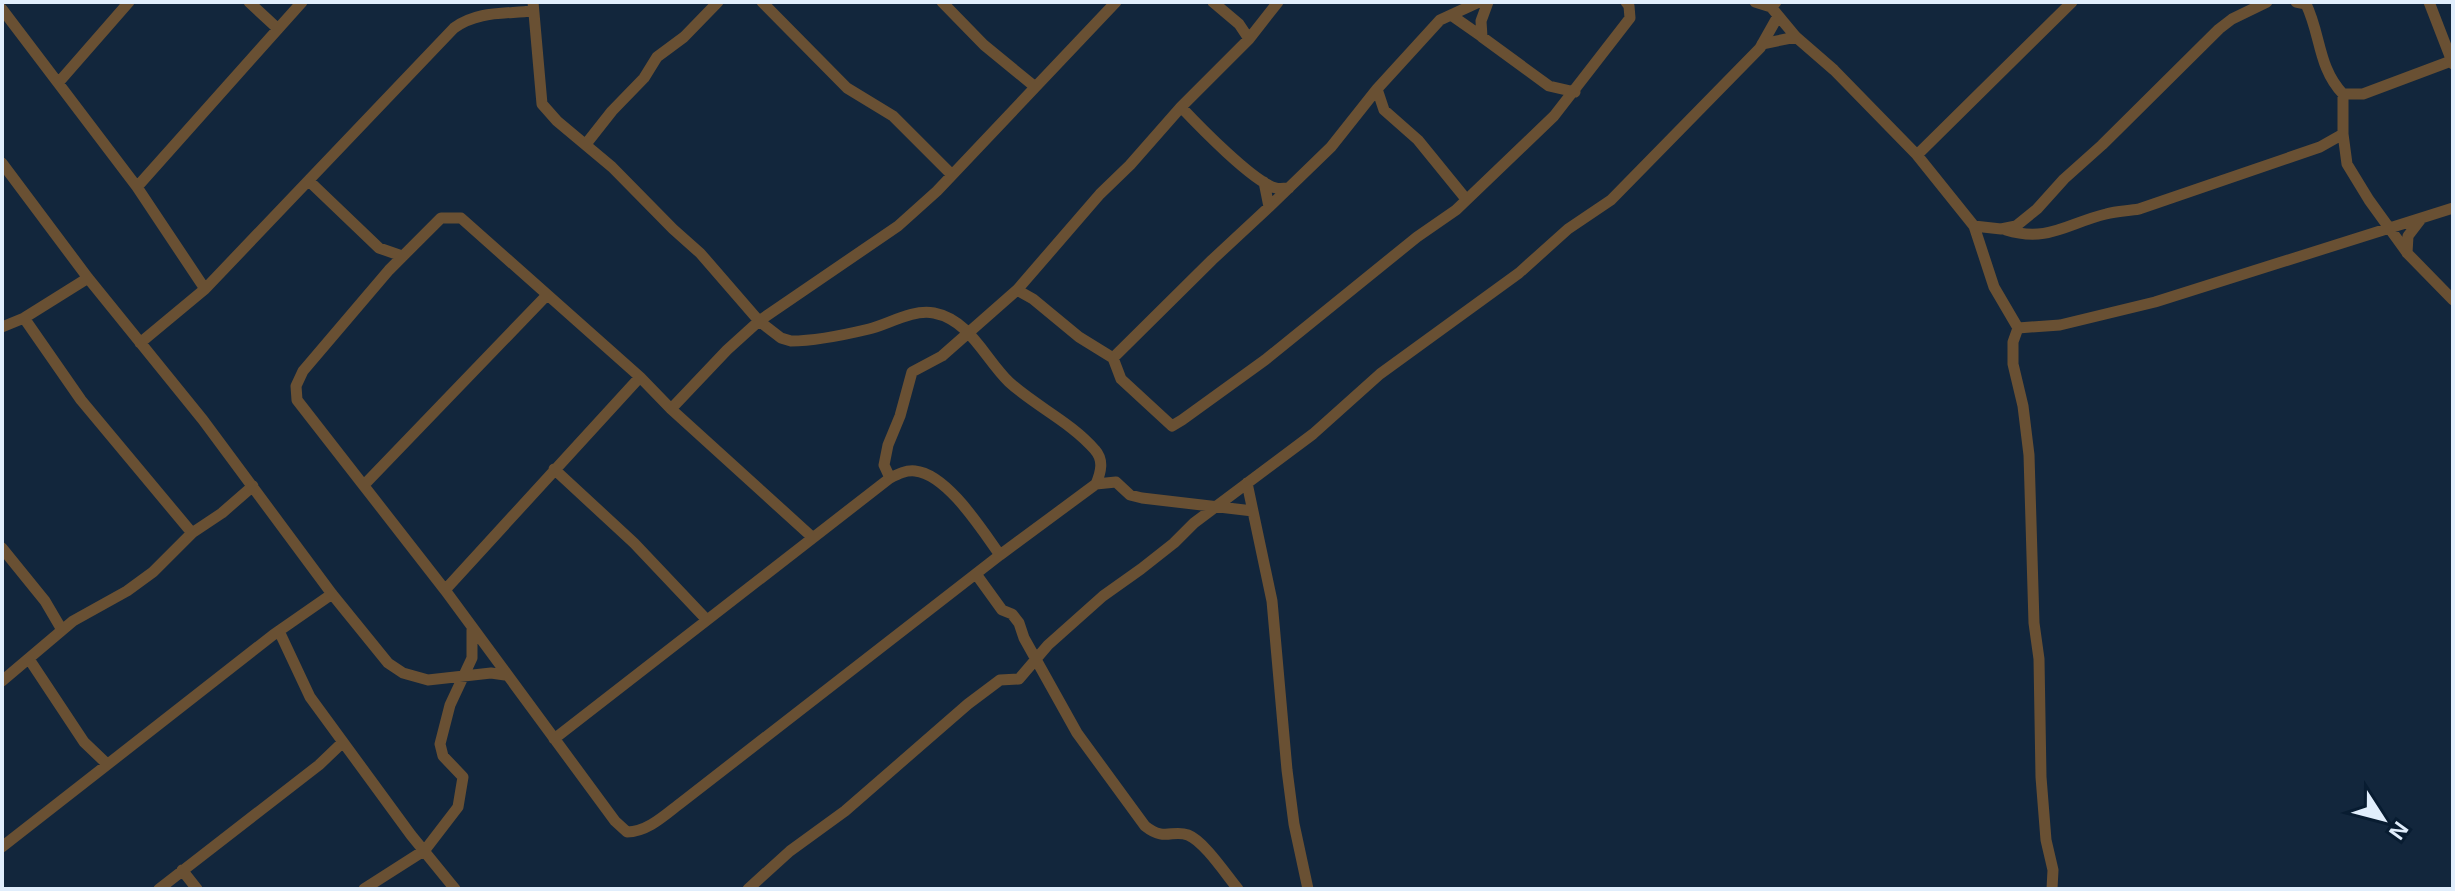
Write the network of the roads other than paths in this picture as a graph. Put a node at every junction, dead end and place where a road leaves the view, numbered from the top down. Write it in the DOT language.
graph roads {
  1 [pos="129,2"];
  2 [pos="249,2"];
  3 [pos="302,2"];
  4 [pos="718,2"];
  5 [pos="762,2"];
  6 [pos="942,2"];
  7 [pos="1116,2"];
  8 [pos="1213,2"];
  9 [pos="1278,2"];
  10 [pos="1479,2"];
  11 [pos="1488,2"];
  12 [pos="1626,2"];
  13 [pos="1755,2"];
  14 [pos="2072,2"];
  15 [pos="2267,2"];
  16 [pos="2296,2"];
  17 [pos="2429,2"];
  18 [pos="532,7"];
  19 [pos="1775,8"];
  20 [pos="2,9"];
  21 [pos="1451,15"];
  22 [pos="277,28"];
  23 [pos="1482,37"];
  24 [pos="1796,37"];
  25 [pos="1249,39"];
  26 [pos="1762,44"];
  27 [pos="2452,62"];
  28 [pos="59,82"];
  29 [pos="1034,86"];
  30 [pos="1377,89"];
  31 [pos="1553,89"];
  32 [pos="1575,92"];
  33 [pos="2343,94"];
  34 [pos="1181,107"];
  35 [pos="1559,111"];
  36 [pos="2343,134"];
  37 [pos="586,144"];
  38 [pos="1917,155"];
  39 [pos="2,163"];
  40 [pos="952,175"];
  41 [pos="309,181"];
  42 [pos="1264,182"];
  43 [pos="137,187"];
  44 [pos="1289,188"];
  45 [pos="1466,199"];
  46 [pos="1269,207"];
  47 [pos="2453,208"];
  48 [pos="2425,217"];
  49 [pos="1974,226"];
  50 [pos="2389,228"];
  51 [pos="2001,229"];
  52 [pos="2408,254"];
  53 [pos="402,256"];
  54 [pos="88,278"];
  55 [pos="205,289"];
  56 [pos="1017,290"];
  57 [pos="547,295"];
  58 [pos="2453,300"];
  59 [pos="24,318"];
  60 [pos="759,321"];
  61 [pos="2,327"];
  62 [pos="2018,328"];
  63 [pos="969,334"];
  64 [pos="140,343"];
  65 [pos="1113,358"];
  66 [pos="640,377"];
  67 [pos="671,409"];
  68 [pos="1102,467"];
  69 [pos="554,469"];
  70 [pos="890,478"];
  71 [pos="1116,482"];
  72 [pos="1247,483"];
  73 [pos="1096,484"];
  74 [pos="364,485"];
  75 [pos="253,486"];
  76 [pos="1220,505"];
  77 [pos="1253,511"];
  78 [pos="192,533"];
  79 [pos="812,537"];
  80 [pos="2,548"];
  81 [pos="1000,555"];
  82 [pos="976,574"];
  83 [pos="445,590"];
  84 [pos="332,594"];
  85 [pos="706,619"];
  86 [pos="472,629"];
  87 [pos="62,630"];
  88 [pos="279,631"];
  89 [pos="1035,658"];
  90 [pos="29,659"];
  91 [pos="466,675"];
  92 [pos="505,675"];
  93 [pos="2,681"];
  94 [pos="554,739"];
  95 [pos="343,742"];
  96 [pos="107,764"];
  97 [pos="411,835"];
  98 [pos="2,847"];
  99 [pos="425,850"];
  100 [pos="408,860"];
  101 [pos="182,870"];
  102 [pos="159,889"];
  103 [pos="197,889"];
  104 [pos="364,889"];
  105 [pos="455,889"];
  106 [pos="748,889"];
  107 [pos="1238,889"];
  108 [pos="1308,889"];
  109 [pos="2052,889"];
  1 -- 28 [label="street"];
  2 -- 22 [label="street"];
  3 -- 22 [label="street"];
  4 -- 37 [label="street"];
  5 -- 40 [label="street"];
  6 -- 29 [label="street"];
  7 -- 29 [label="street"];
  8 -- 25 [label="street"];
  9 -- 25 [label="street"];
  10 -- 21 [label="street"];
  11 -- 23 [label="street"];
  12 -- 32 [label="street"];
  13 -- 19 [label="street"];
  14 -- 38 [label="street"];
  15 -- 51 [label="street"];
  16 -- 33 [label="street"];
  17 -- 27 [label="street"];
  18 -- 37 [label="street"];
  18 -- 41 [label="street"];
  19 -- 24 [label="street"];
  19 -- 26 [label="street"];
  20 -- 28 [label="street"];
  21 -- 23 [label="street"];
  21 -- 30 [label="street"];
  22 -- 43 [label="street"];
  23 -- 31 [label="street"];
  24 -- 26 [label="street"];
  24 -- 38 [label="street"];
  25 -- 34 [label="street"];
  26 -- 72 [label="street"];
  27 -- 33 [label="street"];
  28 -- 43 [label="street"];
  29 -- 40 [label="street"];
  30 -- 44 [label="street"];
  30 -- 45 [label="street"];
  31 -- 32 [label="street"];
  31 -- 35 [label="street"];
  32 -- 35 [label="street"];
  33 -- 36 [label="street"];
  34 -- 42 [label="street"];
  34 -- 56 [label="street"];
  35 -- 45 [label="street"];
  36 -- 50 [label="street"];
  36 -- 51 [label="street"];
  37 -- 60 [label="street"];
  38 -- 49 [label="street"];
  39 -- 54 [label="street"];
  40 -- 60 [label="street"];
  41 -- 53 [label="street"];
  41 -- 55 [label="street"];
  42 -- 44 [label="street"];
  42 -- 46 [label="street"];
  43 -- 55 [label="street"];
  44 -- 46 [label="street"];
  45 -- 65 [label="street"];
  46 -- 65 [label="street"];
  47 -- 48 [label="street"];
  48 -- 50 [label="street"];
  48 -- 52 [label="street"];
  49 -- 51 [label="street"];
  49 -- 62 [label="street"];
  50 -- 52 [label="street"];
  50 -- 62 [label="street"];
  52 -- 58 [label="street"];
  53 -- 57 [label="street"];
  53 -- 74 [label="street"];
  54 -- 59 [label="street"];
  54 -- 64 [label="street"];
  55 -- 64 [label="street"];
  56 -- 63 [label="street"];
  56 -- 65 [label="street"];
  57 -- 66 [label="street"];
  57 -- 74 [label="street"];
  59 -- 61 [label="street"];
  59 -- 78 [label="street"];
  60 -- 63 [label="street"];
  60 -- 67 [label="street"];
  62 -- 109 [label="street"];
  63 -- 68 [label="street"];
  63 -- 70 [label="street"];
  64 -- 75 [label="street"];
  66 -- 67 [label="street"];
  66 -- 69 [label="street"];
  67 -- 79 [label="street"];
  68 -- 71 [label="street"];
  68 -- 73 [label="street"];
  69 -- 83 [label="street"];
  69 -- 85 [label="street"];
  70 -- 79 [label="street"];
  70 -- 81 [label="street"];
  71 -- 73 [label="street"];
  71 -- 76 [label="street"];
  72 -- 76 [label="street"];
  72 -- 77 [label="street"];
  73 -- 81 [label="street"];
  74 -- 83 [label="street"];
  75 -- 78 [label="street"];
  75 -- 84 [label="street"];
  76 -- 77 [label="street"];
  76 -- 89 [label="street"];
  77 -- 108 [label="street"];
  78 -- 87 [label="street"];
  79 -- 85 [label="street"];
  80 -- 87 [label="street"];
  81 -- 82 [label="street"];
  82 -- 89 [label="street"];
  82 -- 94 [label="street"];
  83 -- 86 [label="street"];
  84 -- 88 [label="street"];
  84 -- 91 [label="street"];
  85 -- 94 [label="street"];
  86 -- 91 [label="street"];
  86 -- 92 [label="street"];
  87 -- 90 [label="street"];
  88 -- 95 [label="street"];
  88 -- 96 [label="street"];
  89 -- 106 [label="street"];
  89 -- 107 [label="street"];
  90 -- 93 [label="street"];
  90 -- 96 [label="street"];
  91 -- 92 [label="street"];
  91 -- 99 [label="street"];
  92 -- 94 [label="street"];
  95 -- 97 [label="street"];
  95 -- 101 [label="street"];
  96 -- 98 [label="street"];
  97 -- 99 [label="street"];
  97 -- 100 [label="street"];
  99 -- 100 [label="street"];
  99 -- 105 [label="street"];
  100 -- 104 [label="street"];
  101 -- 102 [label="street"];
  101 -- 103 [label="street"];
}
